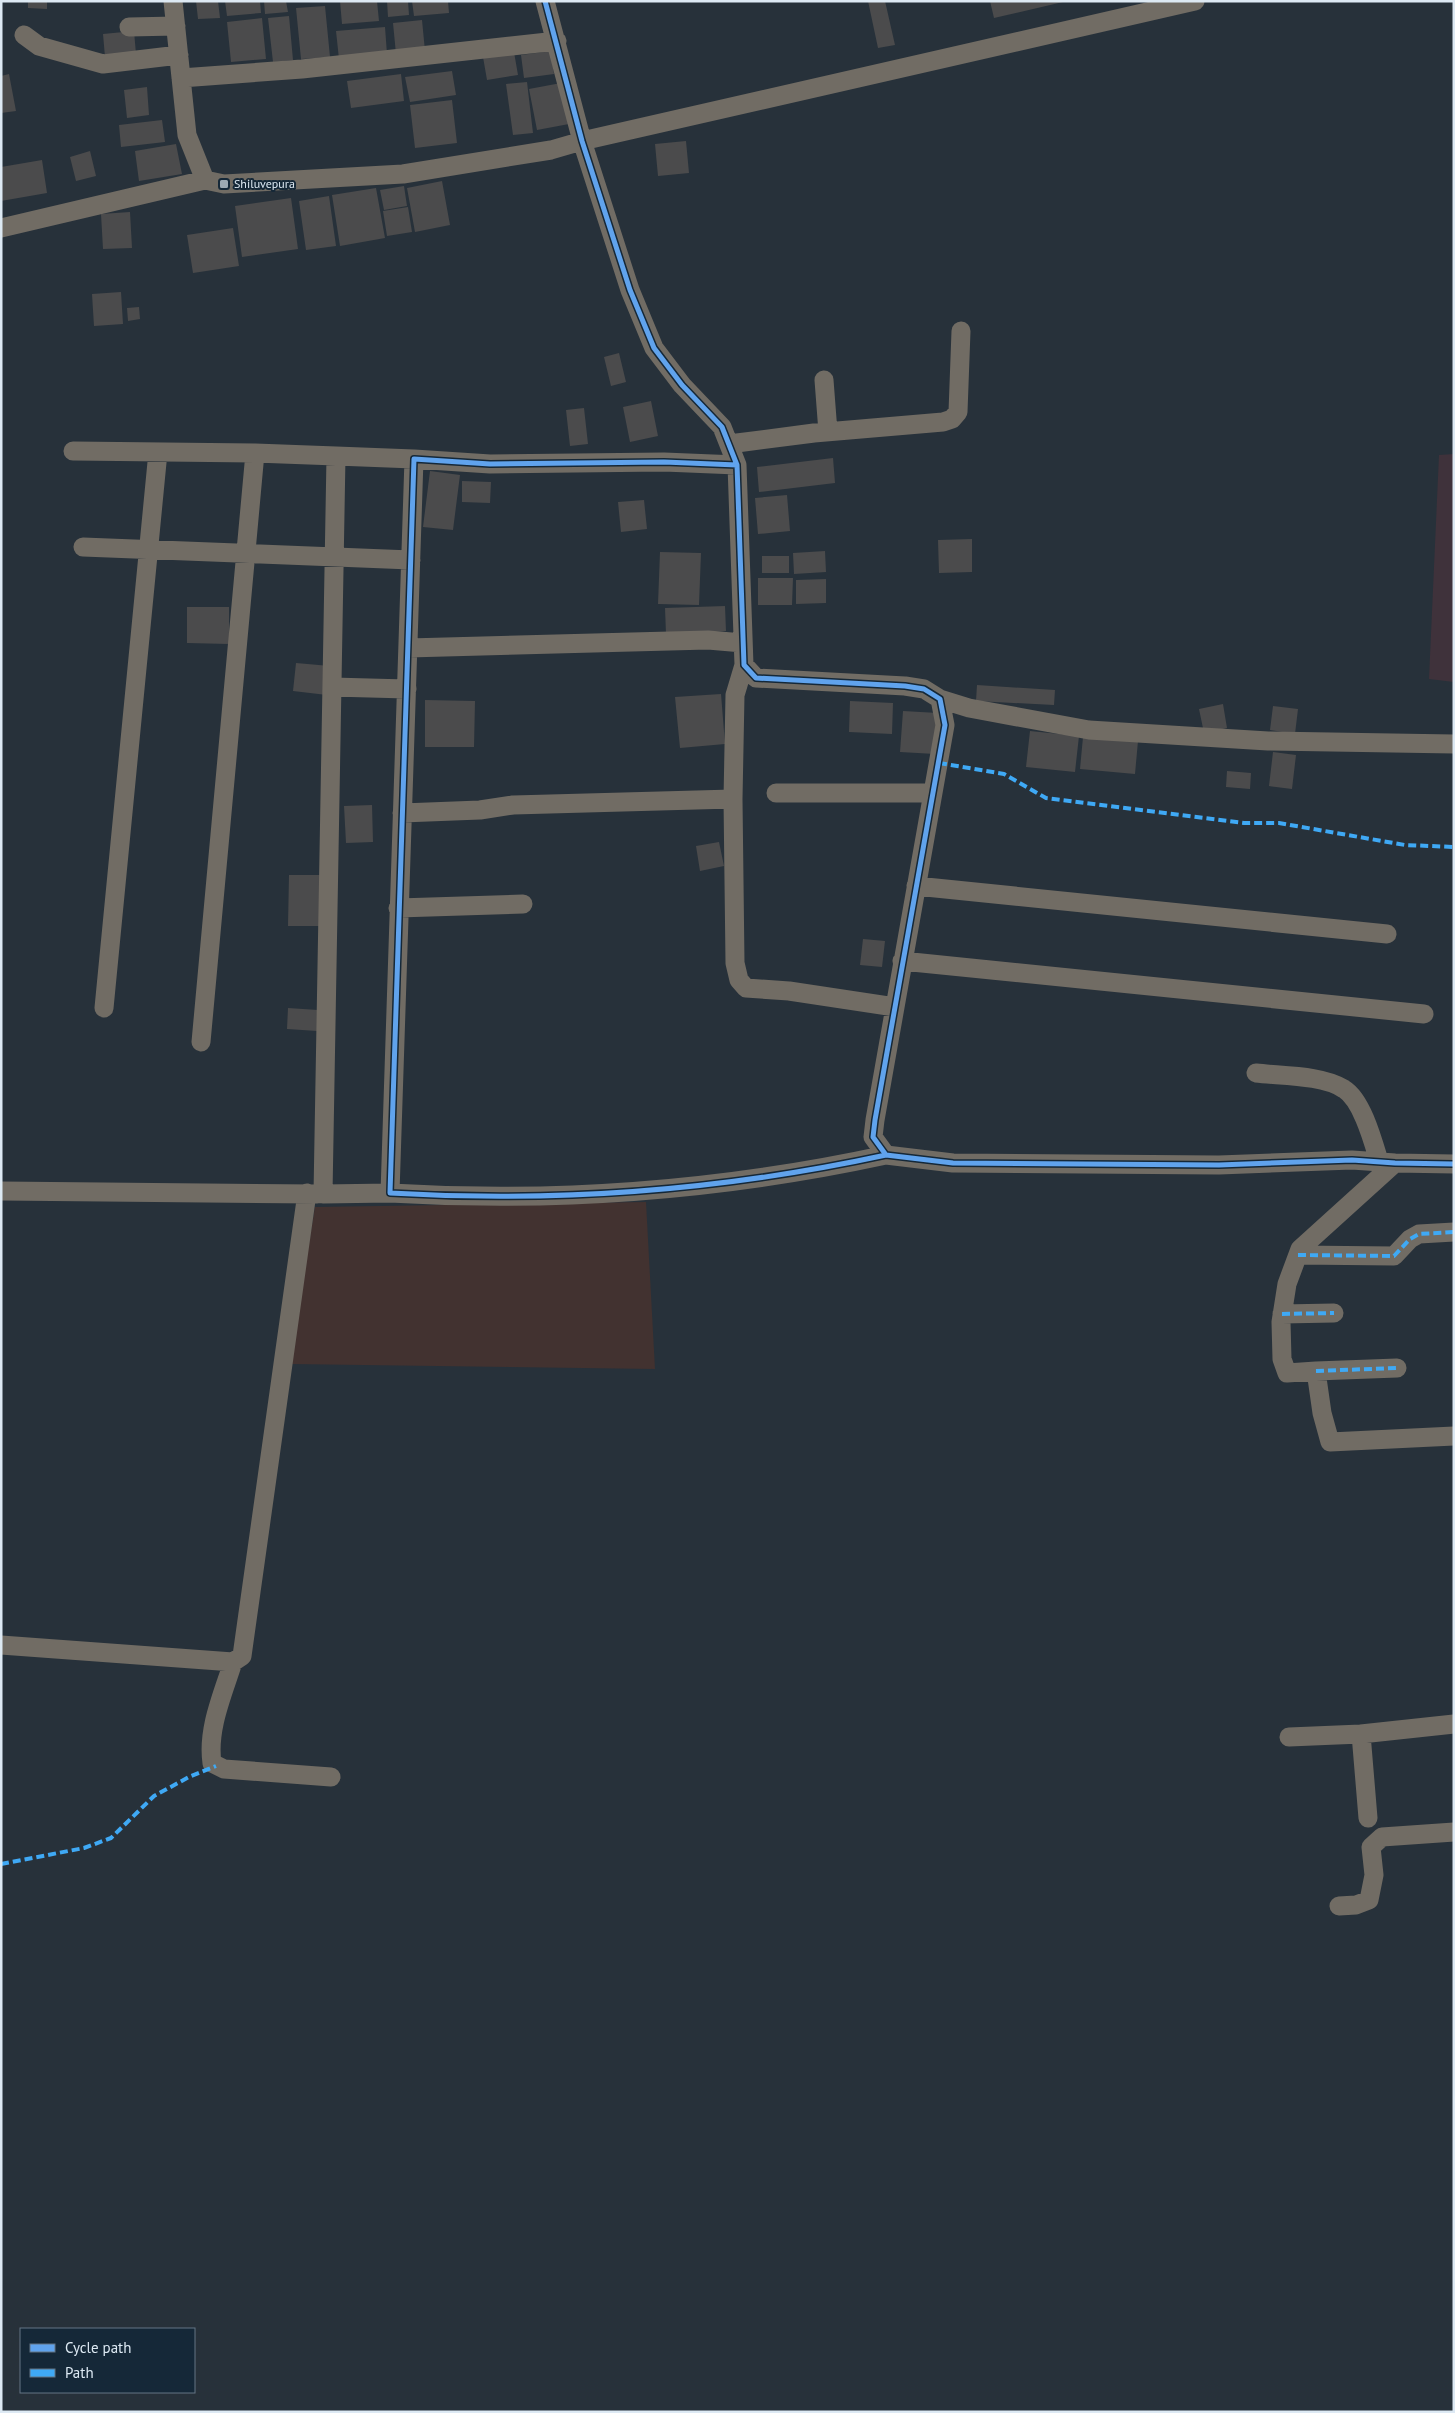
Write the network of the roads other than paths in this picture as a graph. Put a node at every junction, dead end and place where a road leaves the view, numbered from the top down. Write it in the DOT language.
graph roads {
  1 [pos="174,1"];
  2 [pos="545,1"];
  3 [pos="1195,1"];
  4 [pos="176,26"];
  5 [pos="128,27"];
  6 [pos="24,35"];
  7 [pos="557,41"];
  8 [pos="179,55"];
  9 [pos="181,78"];
  10 [pos="582,140"];
  11 [pos="205,180"];
  12 [pos="1,228"];
  13 [pos="961,331"];
  14 [pos="824,380"];
  15 [pos="828,432"];
  16 [pos="729,444"];
  17 [pos="73,452"];
  18 [pos="158,452"];
  19 [pos="255,453"];
  20 [pos="336,456"];
  21 [pos="414,459"];
  22 [pos="737,465"];
  23 [pos="83,546"];
  24 [pos="150,551"];
  25 [pos="246,554"];
  26 [pos="334,558"];
  27 [pos="411,560"];
  28 [pos="742,643"];
  29 [pos="408,648"];
  30 [pos="744,665"];
  31 [pos="332,687"];
  32 [pos="407,689"];
  33 [pos="940,699"];
  34 [pos="1454,744"];
  35 [pos="776,793"];
  36 [pos="933,793"];
  37 [pos="733,799"];
  38 [pos="402,812"];
  39 [pos="916,886"];
  40 [pos="523,904"];
  41 [pos="398,908"];
  42 [pos="1387,934"];
  43 [pos="902,961"];
  44 [pos="895,1007"];
  45 [pos="104,1008"];
  46 [pos="1424,1014"];
  47 [pos="201,1042"];
  48 [pos="1256,1073"];
  49 [pos="886,1155"];
  50 [pos="1387,1162"];
  51 [pos="1454,1164"];
  52 [pos="1,1191"];
  53 [pos="390,1193"];
  54 [pos="315,1194"];
  55 [pos="1454,1232"];
  56 [pos="1298,1255"];
  57 [pos="1334,1313"];
  58 [pos="1282,1314"];
  59 [pos="1397,1368"];
  60 [pos="1316,1371"];
  61 [pos="1454,1436"];
  62 [pos="1,1645"];
  63 [pos="233,1662"];
  64 [pos="1454,1724"];
  65 [pos="1361,1734"];
  66 [pos="1289,1737"];
  67 [pos="331,1777"];
  68 [pos="1368,1818"];
  69 [pos="1454,1832"];
  70 [pos="1339,1906"];
  1 -- 4 [label="street"];
  2 -- 7 [label="street"];
  3 -- 10 [label="street"];
  4 -- 5 [label="street"];
  4 -- 8 [label="street"];
  6 -- 8 [label="street"];
  7 -- 9 [label="street"];
  7 -- 10 [label="street"];
  8 -- 9 [label="street"];
  9 -- 11 [label="street"];
  10 -- 11 [label="street"];
  10 -- 16 [label="street"];
  11 -- 12 [label="street"];
  13 -- 15 [label="street"];
  14 -- 15 [label="street"];
  15 -- 16 [label="street"];
  16 -- 22 [label="street"];
  17 -- 18 [label="street"];
  18 -- 19 [label="street"];
  18 -- 24 [label="street"];
  19 -- 20 [label="street"];
  19 -- 25 [label="street"];
  20 -- 21 [label="street"];
  20 -- 26 [label="street"];
  21 -- 22 [label="street"];
  21 -- 27 [label="street"];
  22 -- 28 [label="street"];
  23 -- 24 [label="street"];
  24 -- 25 [label="street"];
  24 -- 45 [label="street"];
  25 -- 26 [label="street"];
  25 -- 47 [label="street"];
  26 -- 27 [label="street"];
  26 -- 31 [label="street"];
  27 -- 29 [label="street"];
  28 -- 29 [label="street"];
  28 -- 30 [label="street"];
  29 -- 32 [label="street"];
  30 -- 33 [label="street"];
  30 -- 37 [label="street"];
  31 -- 32 [label="street"];
  31 -- 54 [label="street"];
  32 -- 38 [label="street"];
  33 -- 34 [label="street"];
  33 -- 36 [label="street"];
  35 -- 36 [label="street"];
  36 -- 39 [label="street"];
  37 -- 38 [label="street"];
  37 -- 44 [label="street"];
  38 -- 41 [label="street"];
  39 -- 42 [label="street"];
  39 -- 43 [label="street"];
  40 -- 41 [label="street"];
  41 -- 53 [label="street"];
  43 -- 44 [label="street"];
  43 -- 46 [label="street"];
  44 -- 49 [label="street"];
  48 -- 50 [label="street"];
  49 -- 50 [label="street"];
  49 -- 53 [label="street"];
  50 -- 51 [label="street"];
  50 -- 56 [label="street"];
  52 -- 54 [label="street"];
  53 -- 54 [label="street"];
  54 -- 63 [label="street"];
  55 -- 56 [label="street"];
  56 -- 58 [label="street"];
  57 -- 58 [label="street"];
  58 -- 60 [label="street"];
  59 -- 60 [label="street"];
  60 -- 61 [label="street"];
  62 -- 63 [label="street"];
  63 -- 67 [label="street"];
  64 -- 65 [label="street"];
  65 -- 66 [label="street"];
  65 -- 68 [label="street"];
  69 -- 70 [label="street"];
}
